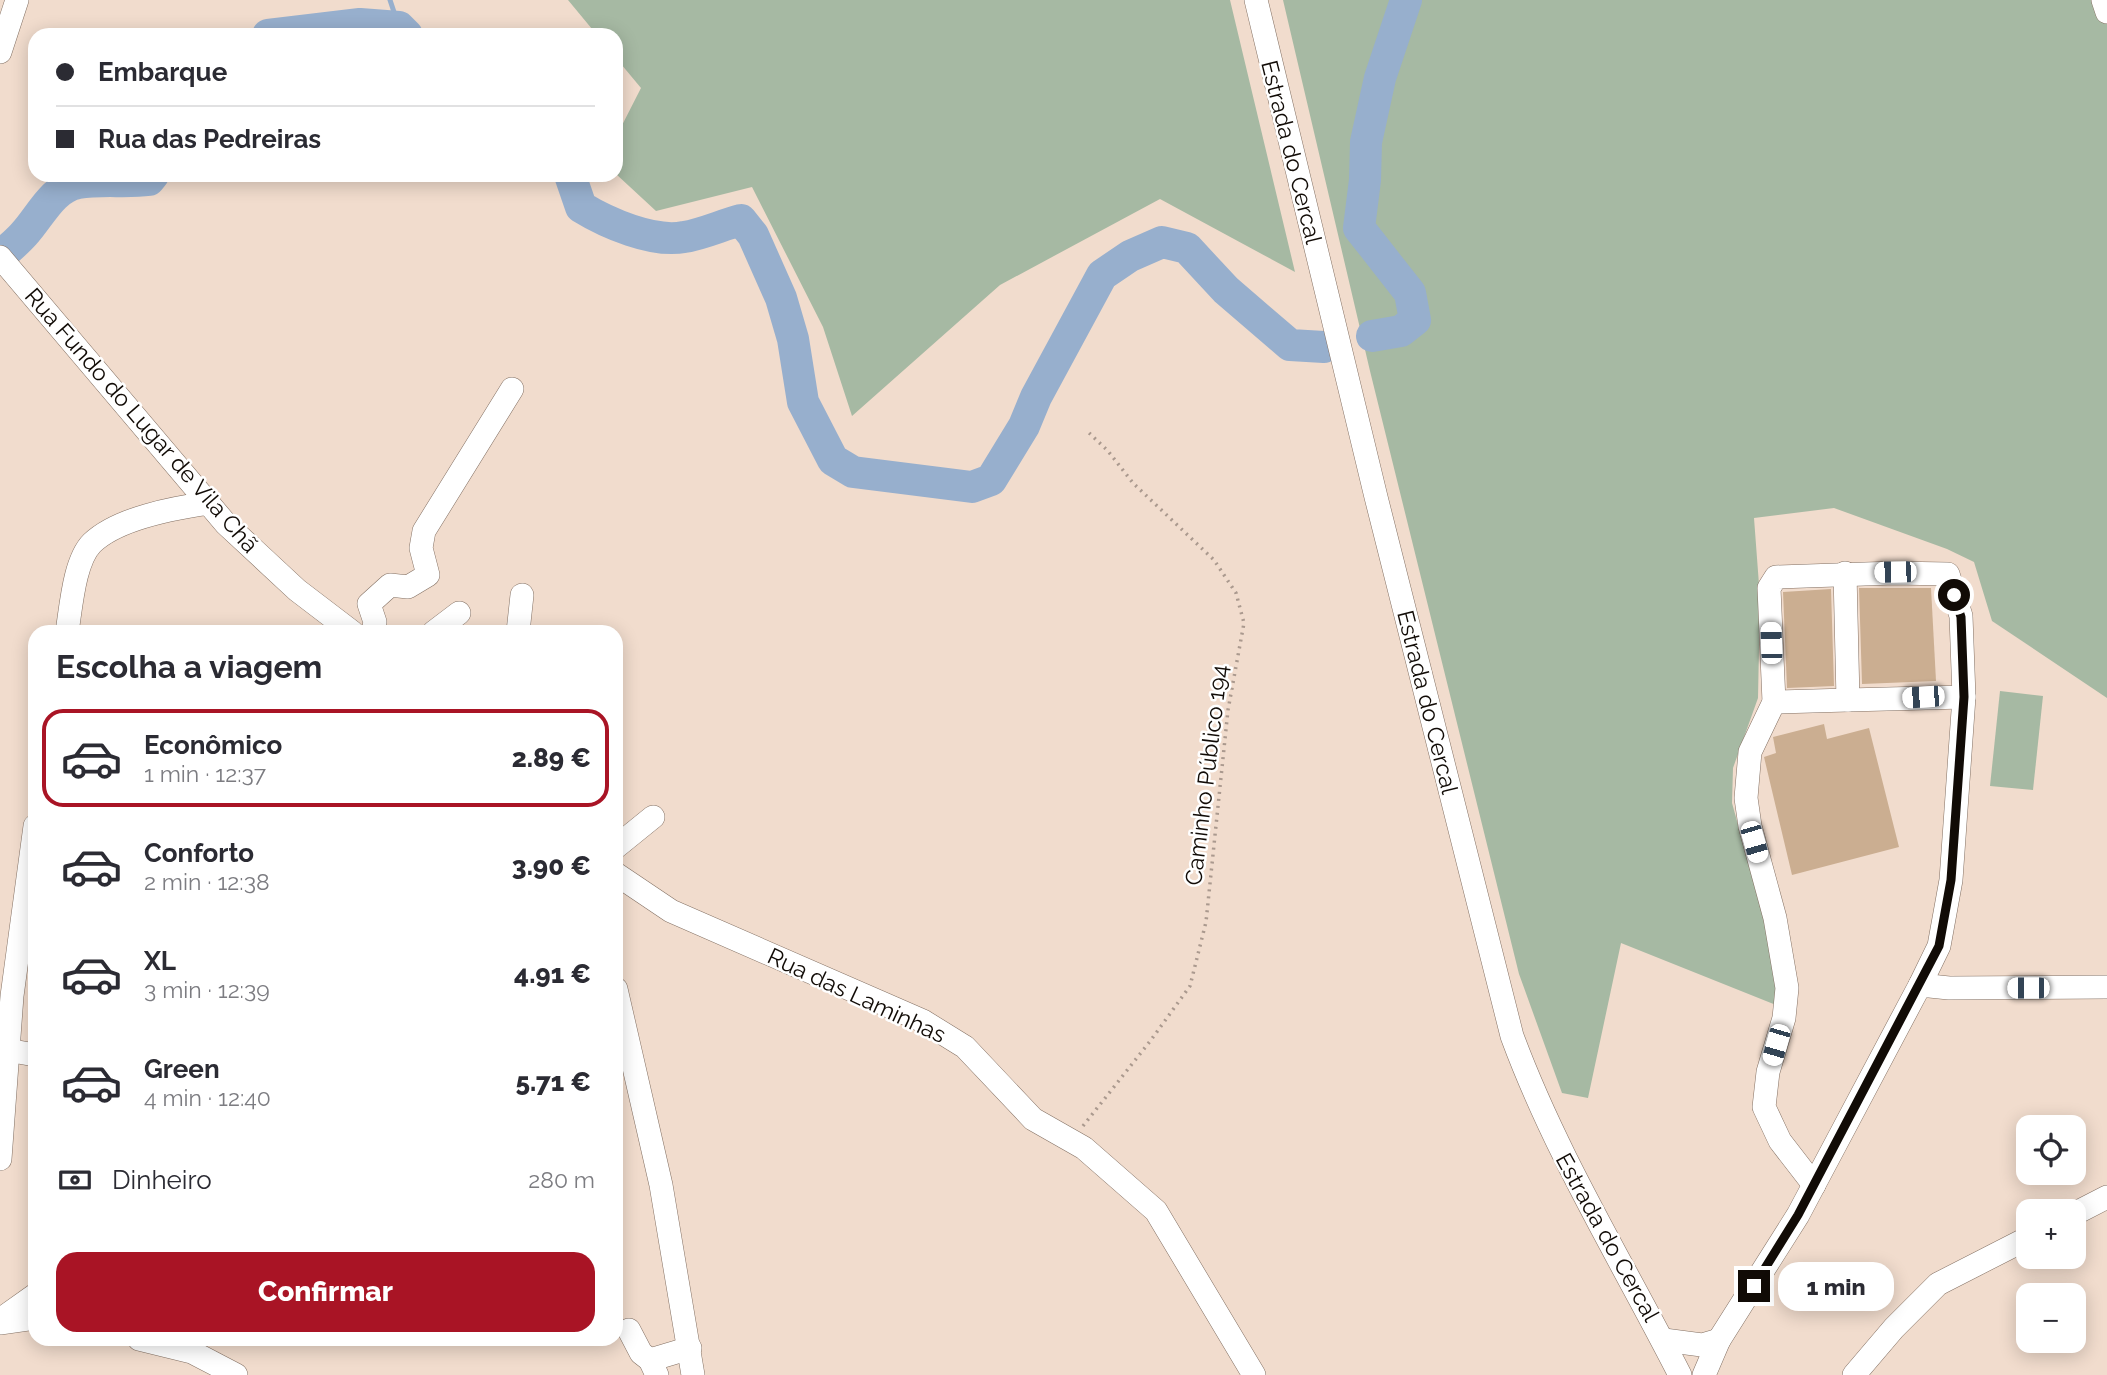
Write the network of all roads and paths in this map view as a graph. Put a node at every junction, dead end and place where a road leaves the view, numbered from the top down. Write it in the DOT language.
graph roads {
  1 [pos="17,0"];
  2 [pos="1255,0"];
  3 [pos="2103,0"];
  4 [pos="2107,12"];
  5 [pos="0,52"];
  6 [pos="5,263"];
  7 [pos="512,389"];
  8 [pos="1086,430"];
  9 [pos="209,503"];
  10 [pos="1845,573"];
  11 [pos="522,595"];
  12 [pos="459,613"];
  13 [pos="68,625"];
  14 [pos="343,625"];
  15 [pos="374,625"];
  16 [pos="443,625"];
  17 [pos="519,625"];
  18 [pos="1964,697"];
  19 [pos="1848,700"];
  20 [pos="1774,702"];
  21 [pos="653,817"];
  22 [pos="623,841"];
  23 [pos="28,871"];
  24 [pos="623,879"];
  25 [pos="1920,985"];
  26 [pos="2107,987"];
  27 [pos="623,1019"];
  28 [pos="7,1050"];
  29 [pos="28,1054"];
  30 [pos="1071,1141"];
  31 [pos="0,1146"];
  32 [pos="0,1159"];
  33 [pos="1814,1185"];
  34 [pos="2107,1197"];
  35 [pos="2086,1208"];
  36 [pos="2016,1244"];
  37 [pos="28,1300"];
  38 [pos="28,1319"];
  39 [pos="0,1322"];
  40 [pos="629,1329"];
  41 [pos="1664,1340"];
  42 [pos="1719,1340"];
  43 [pos="168,1346"];
  44 [pos="690,1348"];
  45 [pos="653,1367"];
  46 [pos="236,1375"];
  47 [pos="693,1375"];
  48 [pos="1254,1375"];
  49 [pos="1681,1375"];
  50 [pos="1704,1375"];
  51 [pos="1854,1375"];
  1 -- 5 [label="street"];
  2 -- 41 [label="street, Estrada do Cercal"];
  3 -- 4 [label="street"];
  6 -- 9 [label="street, Rua Fundo do Lugar de Vila Chã"];
  7 -- 15 [label="street"];
  8 -- 30 [label="path, Caminho Público 194"];
  9 -- 13 [label="street"];
  9 -- 14 [label="street, Rua Fundo do Lugar de Vila Chã"];
  10 -- 18 [label="street"];
  10 -- 19 [label="street"];
  10 -- 20 [label="street"];
  11 -- 17 [label="street"];
  12 -- 16 [label="street"];
  18 -- 19 [label="street"];
  18 -- 25 [label="street"];
  19 -- 20 [label="street"];
  20 -- 33 [label="street"];
  21 -- 22 [label="street"];
  23 -- 28 [label="street"];
  24 -- 30 [label="street, Rua das Laminhas"];
  25 -- 26 [label="street"];
  25 -- 33 [label="street"];
  27 -- 44 [label="street"];
  28 -- 29 [label="street"];
  28 -- 31 [label="street"];
  30 -- 48 [label="street, Rua das Laminhas"];
  31 -- 32 [label="street"];
  33 -- 42 [label="street"];
  34 -- 35 [label="street"];
  36 -- 51 [label="street"];
  37 -- 39 [label="street"];
  38 -- 39 [label="street"];
  40 -- 45 [label="street"];
  41 -- 42 [label="street"];
  41 -- 49 [label="street, Estrada do Cercal"];
  42 -- 50 [label="street"];
  43 -- 46 [label="street"];
  44 -- 45 [label="street"];
  44 -- 47 [label="street"];
}
